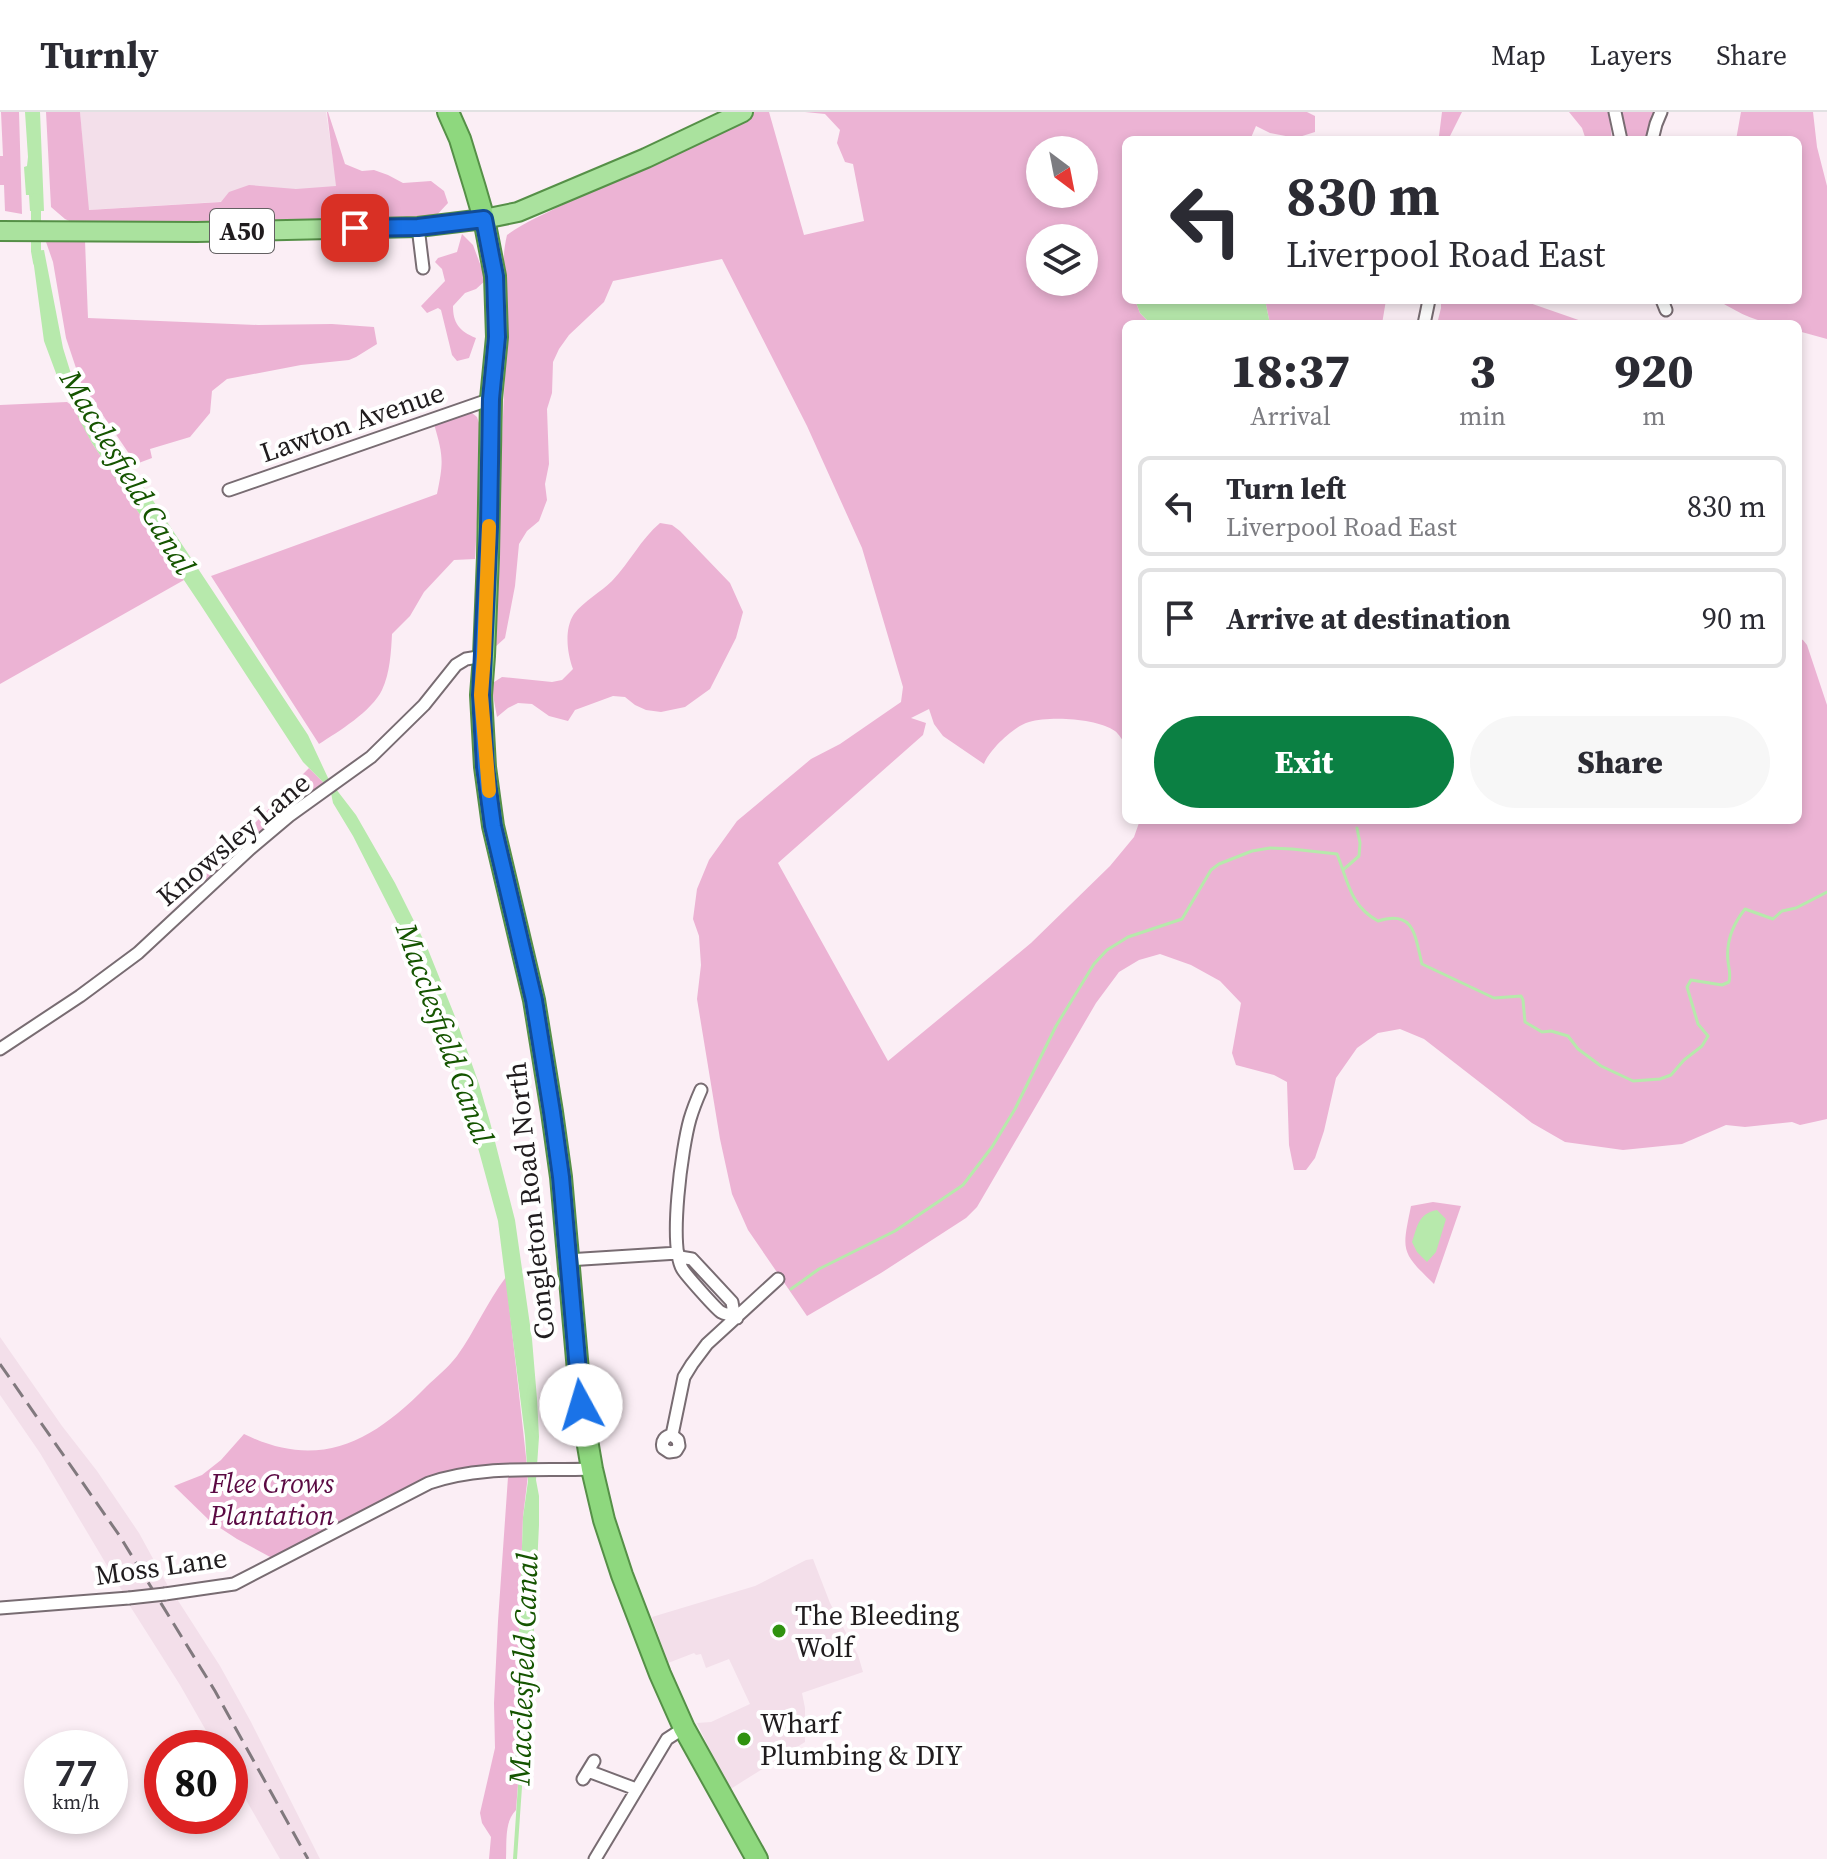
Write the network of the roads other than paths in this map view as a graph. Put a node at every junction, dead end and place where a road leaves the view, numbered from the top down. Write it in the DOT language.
graph roads {
  1 [pos="448,112"];
  2 [pos="743,112"];
  3 [pos="1615,112"];
  4 [pos="1661,112"];
  5 [pos="1620,136"];
  6 [pos="1653,136"];
  7 [pos="484,219"];
  8 [pos="418,227"];
  9 [pos="0,231"];
  10 [pos="423,268"];
  11 [pos="491,399"];
  12 [pos="229,490"];
  13 [pos="484,656"];
  14 [pos="0,1049"];
  15 [pos="701,1090"];
  16 [pos="679,1255"];
  17 [pos="567,1260"];
  18 [pos="778,1279"];
  19 [pos="736,1316"];
  20 [pos="672,1435"];
  21 [pos="592,1469"];
  22 [pos="0,1608"];
  23 [pos="684,1728"];
  24 [pos="588,1770"];
  25 [pos="636,1789"];
  26 [pos="595,1859"];
  27 [pos="757,1859"];
  1 -- 7 [label="highway, Congleton Road North"];
  2 -- 7 [label="main road, A50"];
  3 -- 5 [label="street"];
  4 -- 6 [label="street"];
  7 -- 8 [label="main road, A50"];
  7 -- 11 [label="highway, Congleton Road North"];
  8 -- 9 [label="main road, A50"];
  8 -- 10 [label="street"];
  11 -- 12 [label="street, Lawton Avenue"];
  11 -- 13 [label="highway, Congleton Road North"];
  13 -- 14 [label="street, Knowsley Lane"];
  13 -- 17 [label="highway, Congleton Road North"];
  15 -- 16 [label="street"];
  16 -- 17 [label="street"];
  16 -- 19 [label="street"];
  17 -- 21 [label="highway, Congleton Road North"];
  18 -- 19 [label="street"];
  19 -- 20 [label="street"];
  21 -- 22 [label="street, Moss Lane, bridge"];
  21 -- 23 [label="highway, Congleton Road North"];
  23 -- 25 [label="street"];
  23 -- 27 [label="highway, Congleton Road North"];
  24 -- 25 [label="street"];
  25 -- 26 [label="street"];
}
